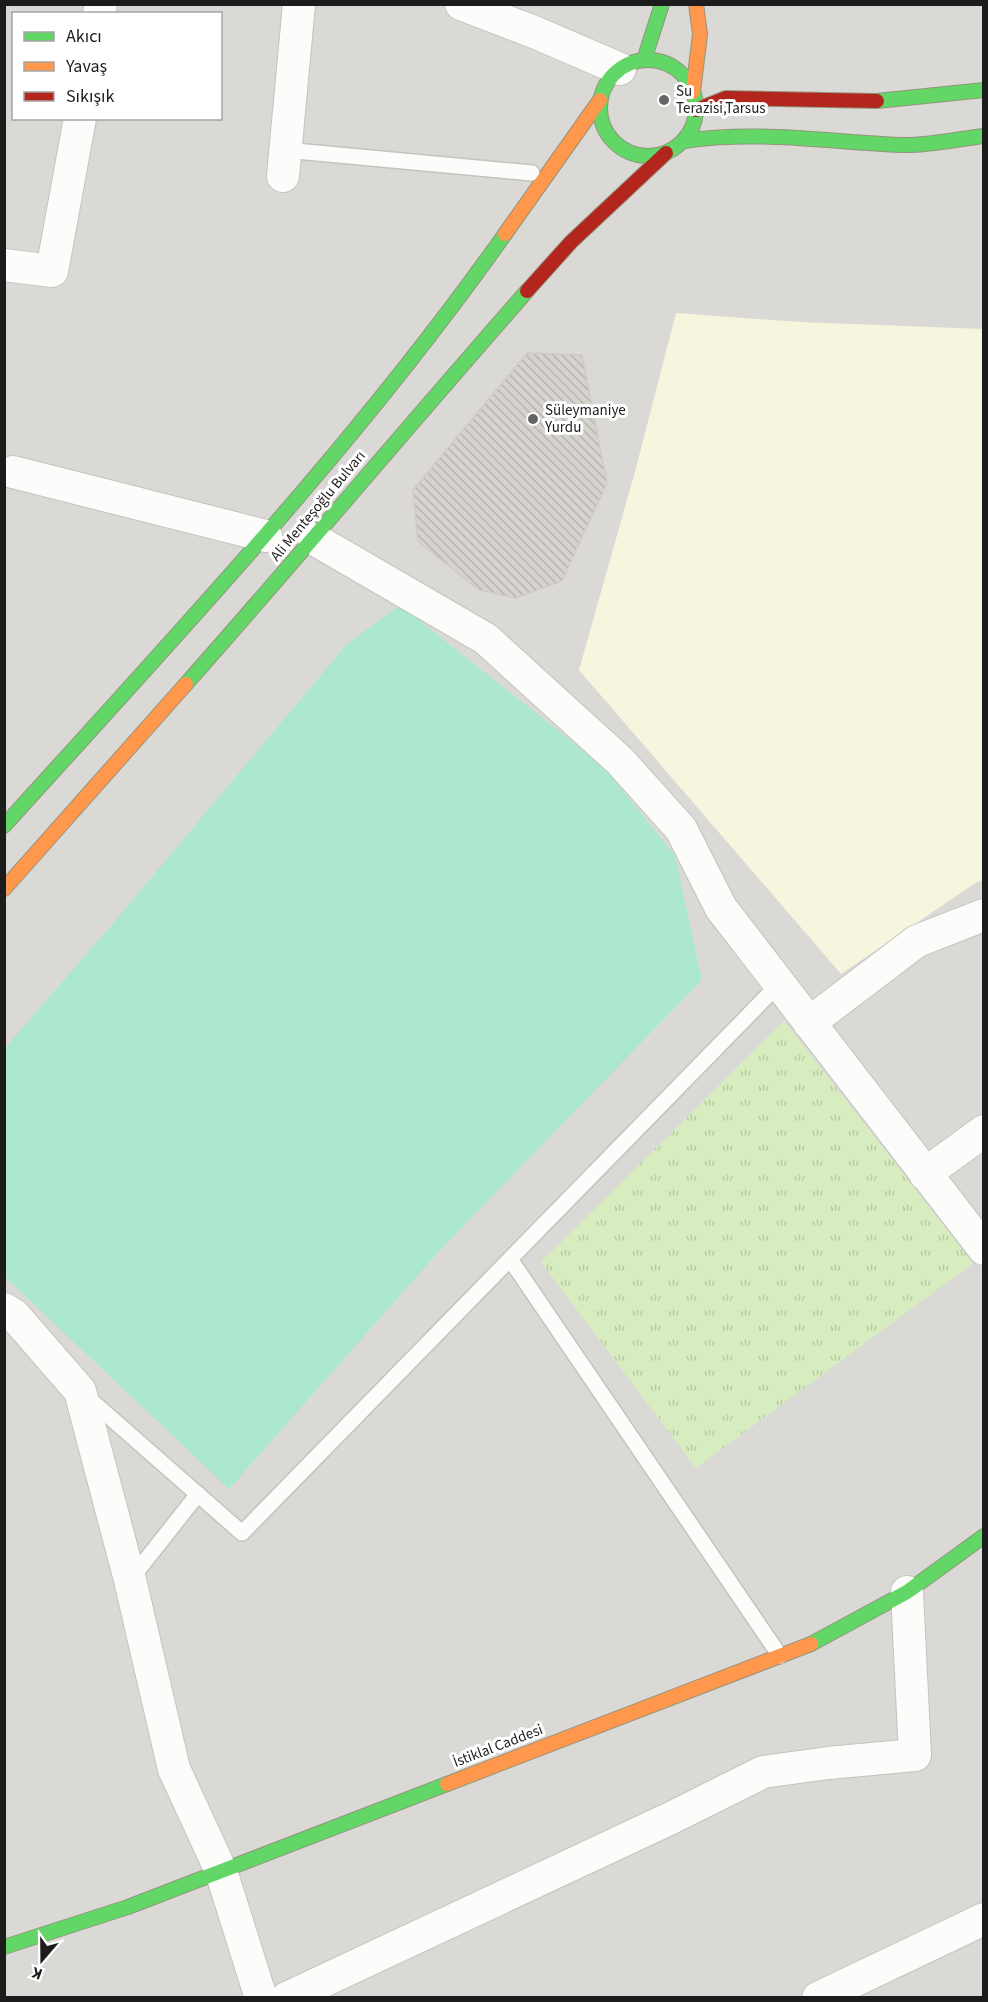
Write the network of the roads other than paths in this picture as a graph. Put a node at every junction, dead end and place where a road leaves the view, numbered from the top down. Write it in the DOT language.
graph roads {
  1 [pos="298,4"];
  2 [pos="461,4"];
  3 [pos="662,4"];
  4 [pos="701,14"];
  5 [pos="632,65"];
  6 [pos="984,90"];
  7 [pos="693,92"];
  8 [pos="600,100"];
  9 [pos="696,110"];
  10 [pos="80,120"];
  11 [pos="984,136"];
  12 [pos="684,141"];
  13 [pos="666,153"];
  14 [pos="284,163"];
  15 [pos="532,173"];
  16 [pos="4,266"];
  17 [pos="13,472"];
  18 [pos="266,536"];
  19 [pos="314,538"];
  20 [pos="4,826"];
  21 [pos="4,889"];
  22 [pos="984,915"];
  23 [pos="779,984"];
  24 [pos="809,1023"];
  25 [pos="984,1131"];
  26 [pos="924,1174"];
  27 [pos="984,1249"];
  28 [pos="510,1259"];
  29 [pos="4,1309"];
  30 [pos="80,1391"];
  31 [pos="198,1494"];
  32 [pos="984,1536"];
  33 [pos="130,1580"];
  34 [pos="907,1592"];
  35 [pos="780,1656"];
  36 [pos="221,1871"];
  37 [pos="984,1919"];
  38 [pos="4,1947"];
  39 [pos="261,1998"];
  40 [pos="287,1998"];
  41 [pos="818,1998"];
  1 -- 14 [label="street"];
  2 -- 5 [label="street"];
  3 -- 5 [label="main road"];
  4 -- 7 [label="main road"];
  5 -- 7 [label="main road"];
  5 -- 8 [label="main road"];
  6 -- 9 [label="main road"];
  7 -- 9 [label="main road"];
  8 -- 13 [label="main road"];
  8 -- 18 [label="main road, Ali Menteşoğlu Bulvarı"];
  9 -- 12 [label="main road"];
  10 -- 16 [label="street"];
  11 -- 12 [label="main road"];
  12 -- 13 [label="main road"];
  13 -- 19 [label="main road, Ali Menteşoğlu Bulvarı"];
  14 -- 15 [label="lane"];
  17 -- 18 [label="street"];
  18 -- 20 [label="main road, Ali Menteşoğlu Bulvarı"];
  19 -- 21 [label="main road, Ali Menteşoğlu Bulvarı"];
  19 -- 23 [label="street"];
  22 -- 24 [label="street"];
  23 -- 24 [label="street"];
  23 -- 28 [label="lane"];
  24 -- 26 [label="street"];
  25 -- 26 [label="street"];
  26 -- 27 [label="street"];
  28 -- 31 [label="lane"];
  28 -- 35 [label="lane"];
  29 -- 30 [label="street"];
  30 -- 31 [label="lane"];
  30 -- 33 [label="street"];
  31 -- 33 [label="lane"];
  32 -- 34 [label="main road, İstiklal Caddesi"];
  33 -- 36 [label="street"];
  34 -- 35 [label="main road, İstiklal Caddesi"];
  34 -- 40 [label="street"];
  35 -- 36 [label="main road, İstiklal Caddesi"];
  36 -- 38 [label="main road, İstiklal Caddesi"];
  36 -- 39 [label="street"];
  37 -- 41 [label="street"];
}
